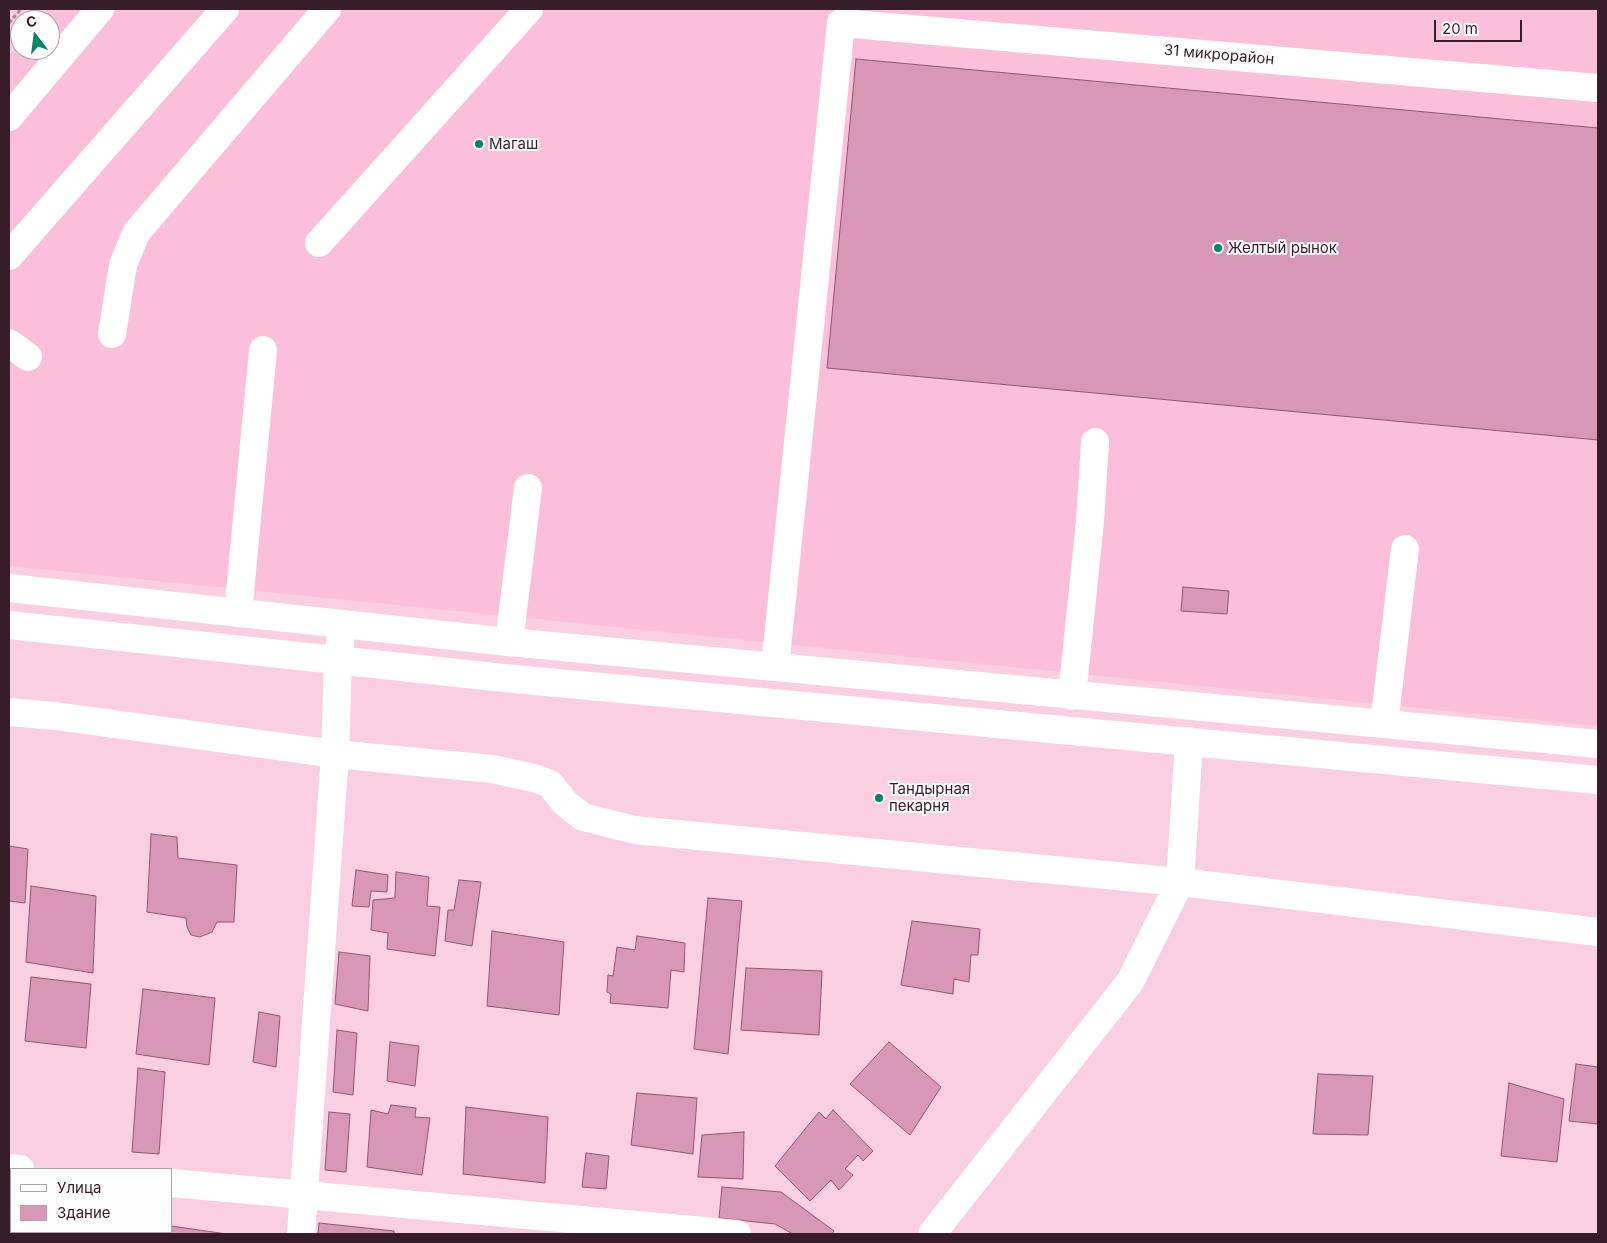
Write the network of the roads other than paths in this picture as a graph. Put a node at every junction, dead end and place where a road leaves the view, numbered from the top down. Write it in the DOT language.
graph roads {
  1 [pos="100,9"];
  2 [pos="225,9"];
  3 [pos="327,9"];
  4 [pos="529,9"];
  5 [pos="1598,88"];
  6 [pos="9,117"];
  7 [pos="319,243"];
  8 [pos="9,256"];
  9 [pos="112,334"];
  10 [pos="263,350"];
  11 [pos="1095,442"];
  12 [pos="528,488"];
  13 [pos="1405,549"];
  14 [pos="9,588"];
  15 [pos="238,613"];
  16 [pos="342,624"];
  17 [pos="9,626"];
  18 [pos="509,642"];
  19 [pos="338,661"];
  20 [pos="775,667"];
  21 [pos="1072,696"];
  22 [pos="9,712"];
  23 [pos="1384,724"];
  24 [pos="1189,741"];
  25 [pos="1598,744"];
  26 [pos="336,754"];
  27 [pos="1598,780"];
  28 [pos="1180,882"];
  29 [pos="1598,932"];
  30 [pos="172,1183"];
  31 [pos="304,1195"];
  32 [pos="301,1234"];
  33 [pos="737,1234"];
  34 [pos="932,1234"];
  1 -- 6 [label="street"];
  2 -- 8 [label="street"];
  3 -- 9 [label="street"];
  4 -- 7 [label="street"];
  5 -- 20 [label="street, 31 микрорайон"];
  10 -- 15 [label="street"];
  11 -- 21 [label="street"];
  12 -- 18 [label="street"];
  13 -- 23 [label="street"];
  14 -- 15 [label="street"];
  15 -- 16 [label="street"];
  16 -- 18 [label="street"];
  16 -- 19 [label="street"];
  17 -- 19 [label="street"];
  18 -- 20 [label="street"];
  19 -- 24 [label="street"];
  19 -- 26 [label="street"];
  20 -- 21 [label="street"];
  21 -- 23 [label="street"];
  22 -- 26 [label="street"];
  23 -- 25 [label="street"];
  24 -- 27 [label="street"];
  24 -- 28 [label="street"];
  26 -- 28 [label="street"];
  26 -- 31 [label="street"];
  28 -- 29 [label="street"];
  28 -- 34 [label="street"];
  30 -- 31 [label="street"];
  31 -- 32 [label="street"];
  31 -- 33 [label="street"];
}
